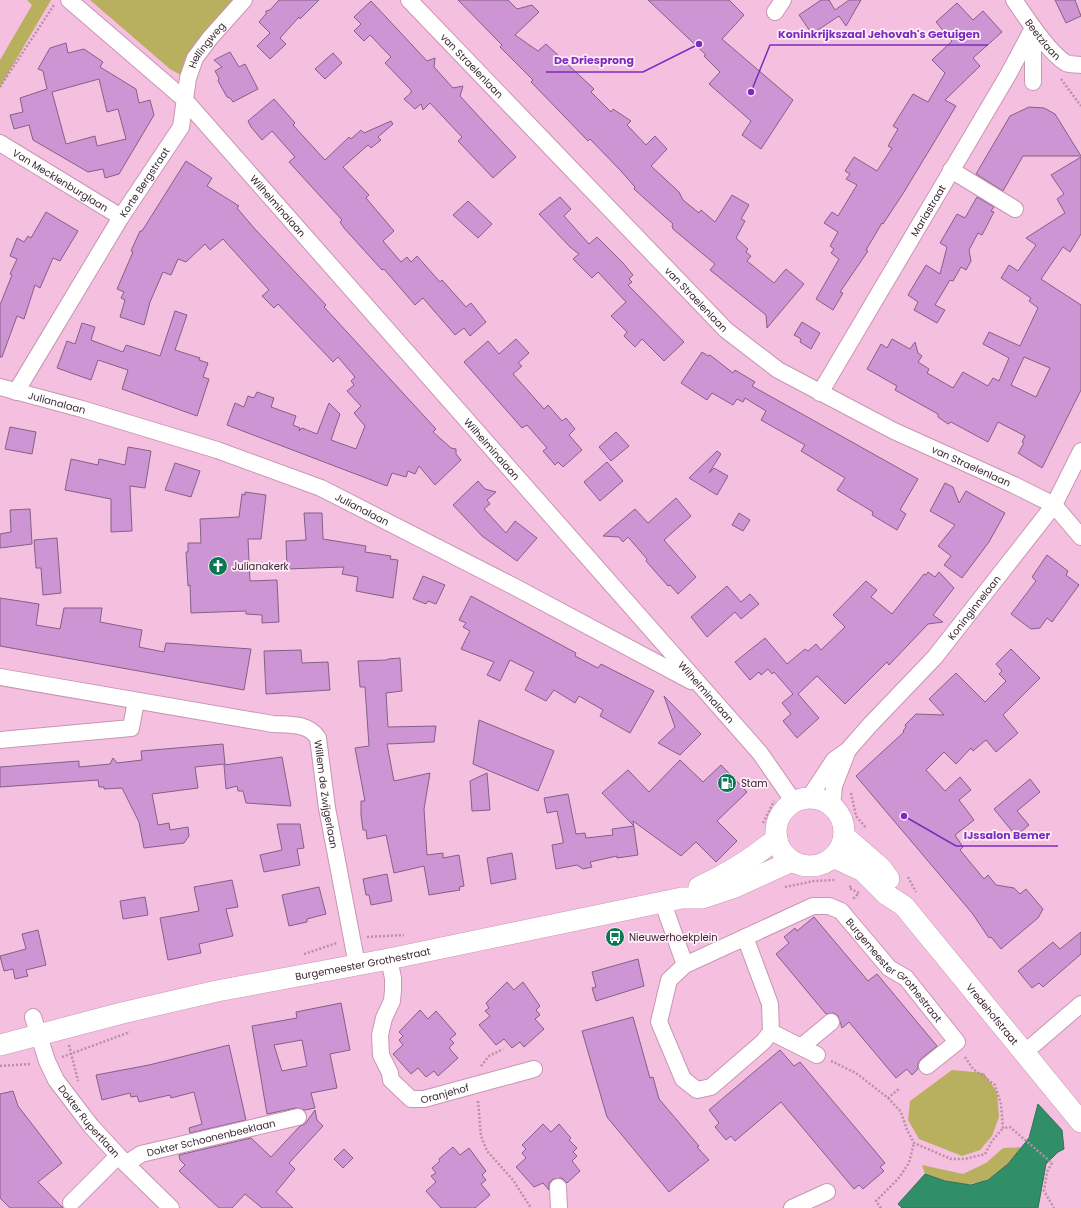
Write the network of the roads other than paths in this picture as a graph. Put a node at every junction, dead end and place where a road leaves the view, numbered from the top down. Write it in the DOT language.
graph roads {
  1 [pos="69,0"];
  2 [pos="244,0"];
  3 [pos="409,0"];
  4 [pos="1014,0"];
  5 [pos="1033,28"];
  6 [pos="1081,65"];
  7 [pos="1033,82"];
  8 [pos="184,99"];
  9 [pos="0,143"];
  10 [pos="951,170"];
  11 [pos="1015,209"];
  12 [pos="121,217"];
  13 [pos="0,387"];
  14 [pos="16,392"];
  15 [pos="820,393"];
  16 [pos="1081,450"];
  17 [pos="1054,505"];
  18 [pos="1081,537"];
  19 [pos="0,677"];
  20 [pos="701,687"];
  21 [pos="136,701"];
  22 [pos="0,740"];
  23 [pos="848,750"];
  24 [pos="796,796"];
  25 [pos="832,806"];
  26 [pos="844,836"];
  27 [pos="777,838"];
  28 [pos="833,857"];
  29 [pos="792,860"];
  30 [pos="673,901"];
  31 [pos="904,906"];
  32 [pos="745,937"];
  33 [pos="389,959"];
  34 [pos="358,965"];
  35 [pos="685,965"];
  36 [pos="1081,1004"];
  37 [pos="831,1022"];
  38 [pos="36,1026"];
  39 [pos="771,1032"];
  40 [pos="0,1046"];
  41 [pos="800,1047"];
  42 [pos="1024,1053"];
  43 [pos="818,1055"];
  44 [pos="927,1066"];
  45 [pos="534,1069"];
  46 [pos="298,1117"];
  47 [pos="1081,1122"];
  48 [pos="122,1160"];
  49 [pos="558,1187"];
  50 [pos="827,1192"];
  51 [pos="71,1203"];
  52 [pos="171,1208"];
  53 [pos="559,1208"];
  54 [pos="792,1208"];
  1 -- 8 [label="street"];
  2 -- 8 [label="street, Hellingweg"];
  3 -- 15 [label="street, van Straelenlaan"];
  4 -- 5 [label="street, Beetzlaan"];
  5 -- 6 [label="street, Beetzlaan"];
  5 -- 7 [label="street"];
  5 -- 10 [label="street, Mariastraat"];
  8 -- 12 [label="street, Korte Bergstraat"];
  8 -- 20 [label="street, Wilhelminalaan"];
  9 -- 12 [label="street, Van Mecklenburglaan"];
  10 -- 11 [label="street"];
  10 -- 15 [label="street, Mariastraat"];
  12 -- 14 [label="street, Korte Bergstraat"];
  13 -- 14 [label="street, Julianalaan"];
  14 -- 20 [label="street, Julianalaan"];
  15 -- 17 [label="street, van Straelenlaan"];
  16 -- 17 [label="street, Koninginnelaan"];
  17 -- 18 [label="street"];
  17 -- 23 [label="street, Koninginnelaan"];
  19 -- 21 [label="street, Willem de Zwijgerlaan"];
  20 -- 24 [label="street, Wilhelminalaan"];
  21 -- 22 [label="street"];
  21 -- 34 [label="street, Willem de Zwijgerlaan"];
  23 -- 24 [label="street, Koninginnelaan"];
  23 -- 25 [label="street, Koninginnelaan"];
  24 -- 25 [label="main road"];
  24 -- 27 [label="main road"];
  25 -- 26 [label="main road"];
  26 -- 28 [label="main road"];
  26 -- 31 [label="main road, Vredehofstraat"];
  27 -- 29 [label="main road"];
  27 -- 30 [label="main road"];
  28 -- 29 [label="main road"];
  28 -- 31 [label="main road, Vredehofstraat"];
  29 -- 30 [label="main road"];
  30 -- 33 [label="main road, Burgemeester Grothestraat"];
  30 -- 35 [label="street"];
  31 -- 42 [label="main road, Vredehofstraat"];
  32 -- 35 [label="street, Burgemeester Grothestraat"];
  32 -- 39 [label="street"];
  32 -- 44 [label="street, Burgemeester Grothestraat"];
  33 -- 34 [label="main road, Burgemeester Grothestraat"];
  33 -- 45 [label="street, Oranjehof"];
  34 -- 38 [label="main road, Burgemeester Grothestraat"];
  35 -- 39 [label="street, Burgemeester Grothestraat"];
  36 -- 42 [label="street"];
  37 -- 41 [label="street"];
  38 -- 40 [label="main road, Burgemeester Grothestraat"];
  38 -- 48 [label="street, Dokter Rupertlaan"];
  39 -- 41 [label="street"];
  41 -- 43 [label="street"];
  42 -- 47 [label="main road, Vredehofstraat"];
  46 -- 48 [label="street, Dokter Schoonenbeeklaan"];
  48 -- 51 [label="street, Dokter Schoonenbeeklaan"];
  48 -- 52 [label="street, Dokter Rupertlaan"];
  49 -- 53 [label="street"];
  50 -- 54 [label="street"];
}
